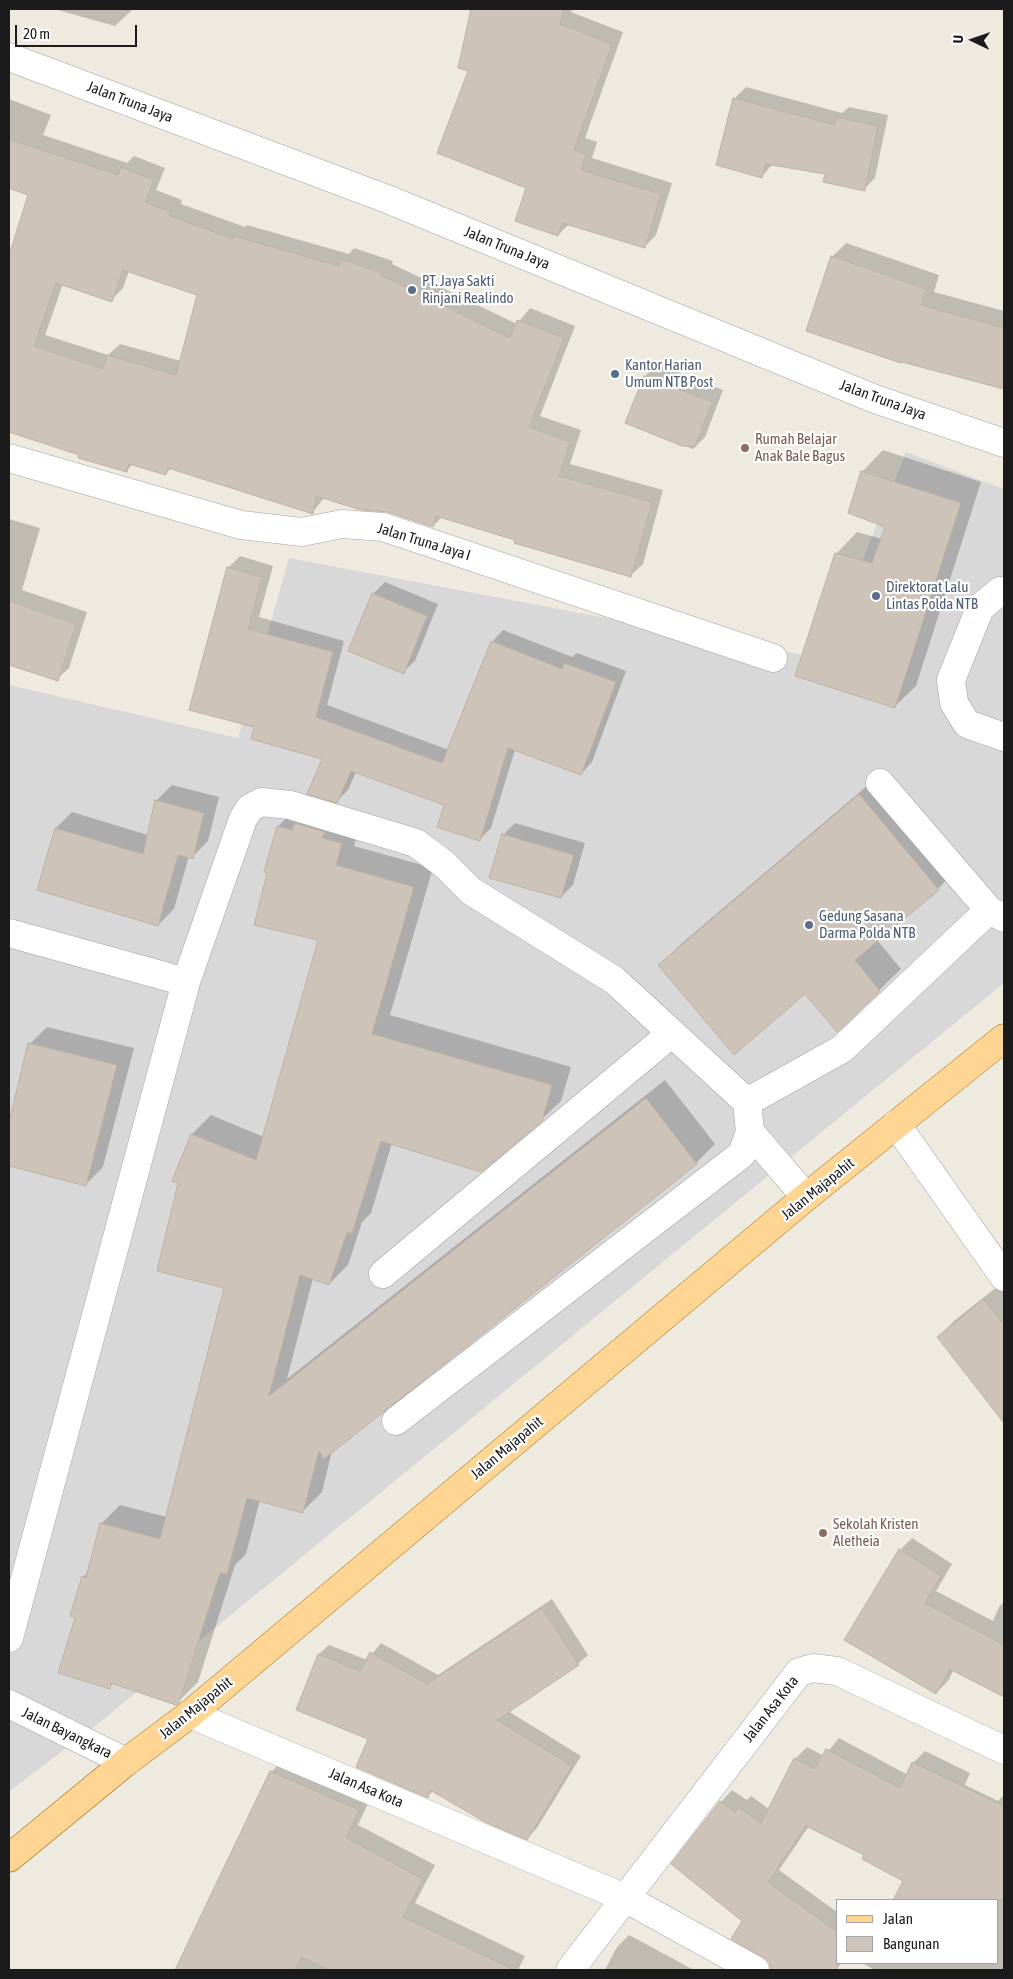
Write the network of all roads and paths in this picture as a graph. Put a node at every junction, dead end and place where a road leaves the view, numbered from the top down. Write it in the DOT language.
graph roads {
  1 [pos="9,57"];
  2 [pos="1004,443"];
  3 [pos="9,458"];
  4 [pos="1004,593"];
  5 [pos="773,658"];
  6 [pos="1004,737"];
  7 [pos="880,783"];
  8 [pos="997,914"];
  9 [pos="9,933"];
  10 [pos="186,982"];
  11 [pos="672,1033"];
  12 [pos="1004,1038"];
  13 [pos="747,1102"];
  14 [pos="896,1124"];
  15 [pos="750,1132"];
  16 [pos="806,1197"];
  17 [pos="383,1274"];
  18 [pos="1004,1277"];
  19 [pos="396,1421"];
  20 [pos="9,1638"];
  21 [pos="9,1704"];
  22 [pos="190,1714"];
  23 [pos="1004,1750"];
  24 [pos="126,1762"];
  25 [pos="9,1858"];
  26 [pos="625,1898"];
  27 [pos="570,1970"];
  28 [pos="756,1970"];
  1 -- 2 [label="street, Jalan Truna Jaya"];
  3 -- 5 [label="street, Jalan Truna Jaya I"];
  4 -- 6 [label="street"];
  7 -- 8 [label="street"];
  8 -- 13 [label="street"];
  9 -- 10 [label="street"];
  10 -- 11 [label="street"];
  10 -- 20 [label="street"];
  11 -- 13 [label="street"];
  11 -- 17 [label="street"];
  12 -- 14 [label="main road, Jalan Majapahit"];
  13 -- 15 [label="street"];
  14 -- 16 [label="main road, Jalan Majapahit"];
  14 -- 18 [label="street"];
  15 -- 16 [label="street"];
  15 -- 19 [label="street"];
  16 -- 22 [label="main road, Jalan Majapahit"];
  21 -- 24 [label="street, Jalan Bayangkara"];
  22 -- 24 [label="main road, Jalan Majapahit"];
  22 -- 26 [label="street, Jalan Asa Kota"];
  23 -- 26 [label="street, Jalan Asa Kota"];
  24 -- 25 [label="main road, Jalan Majapahit"];
  26 -- 27 [label="street, Jalan Asa Kota"];
  26 -- 28 [label="street, Jalan Asa Kota"];
}
